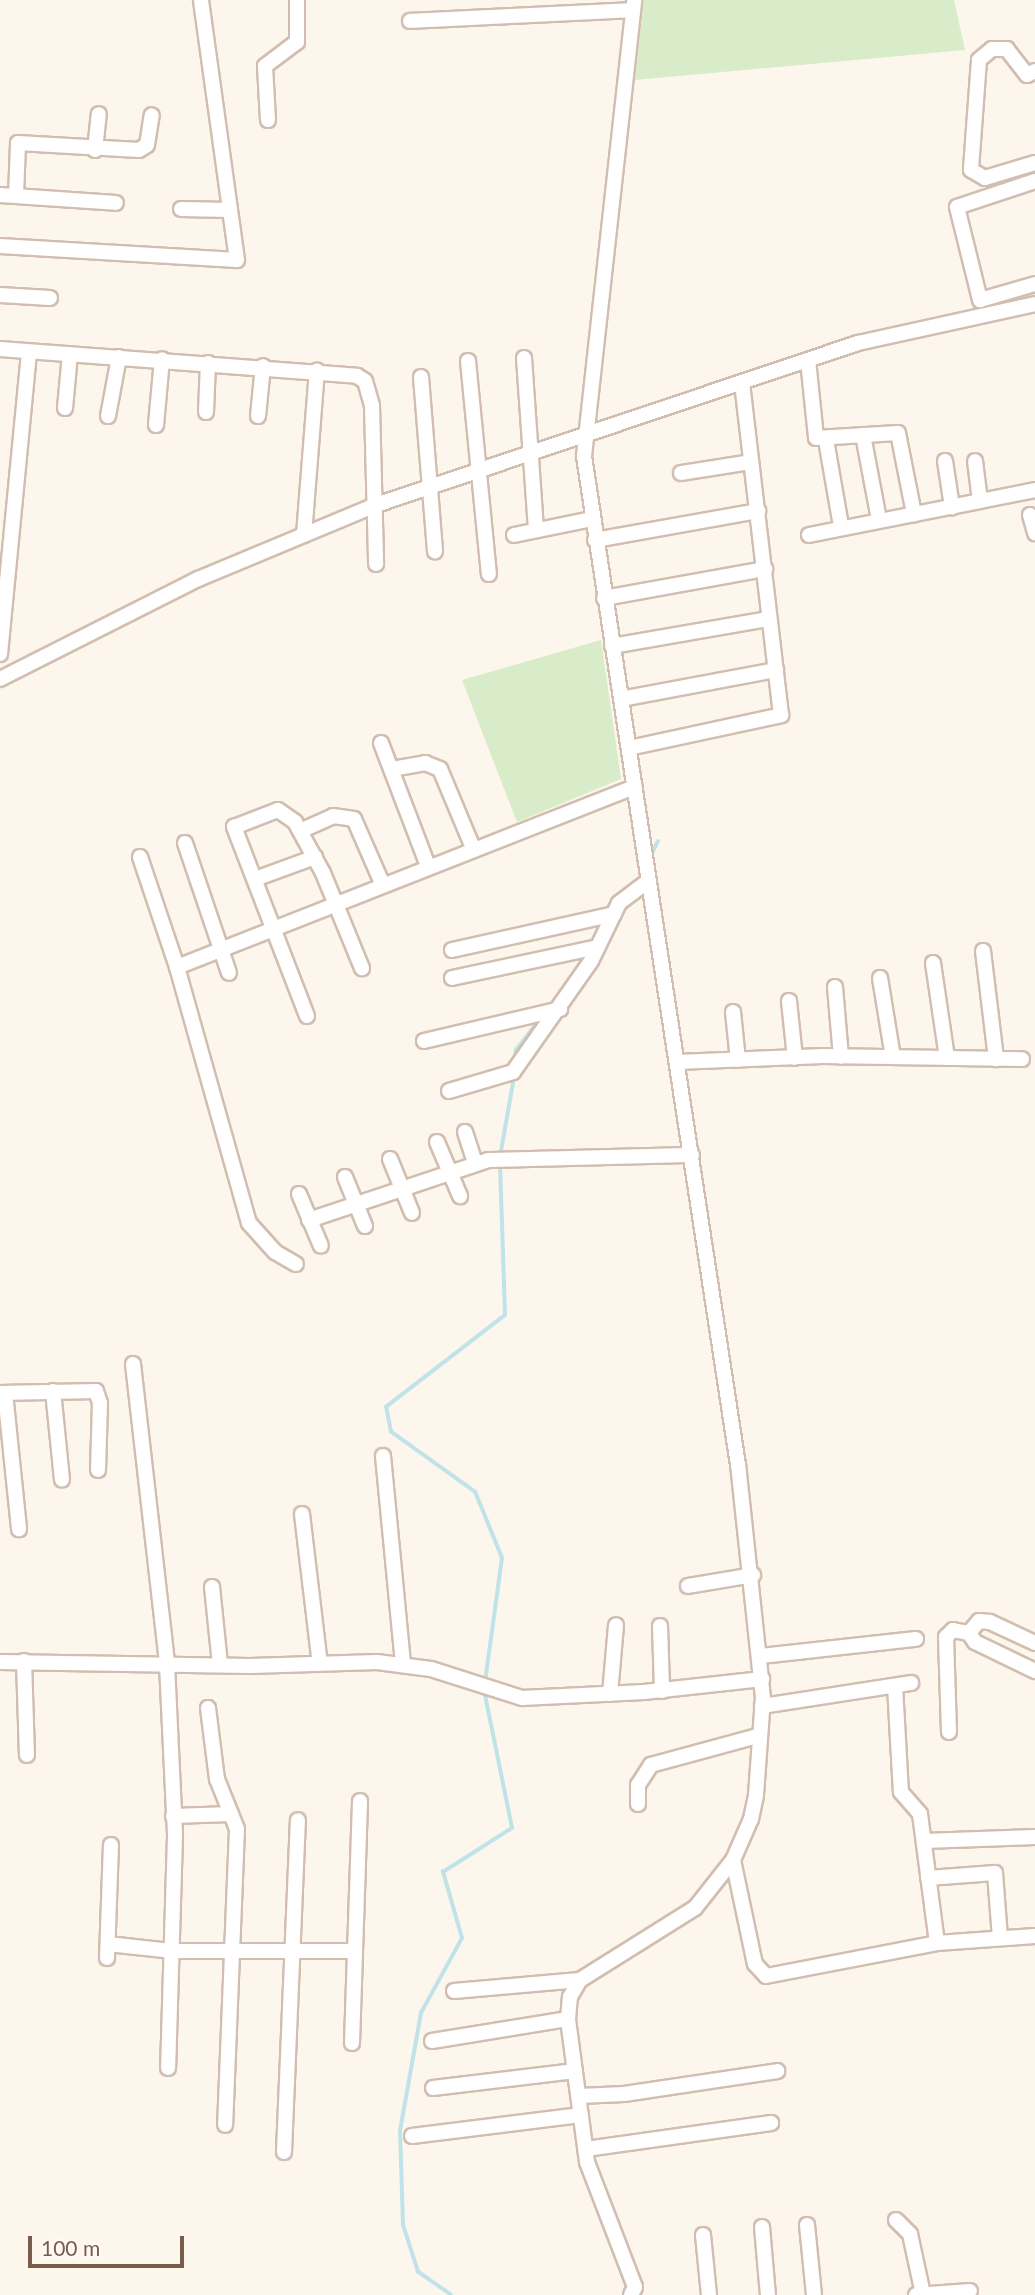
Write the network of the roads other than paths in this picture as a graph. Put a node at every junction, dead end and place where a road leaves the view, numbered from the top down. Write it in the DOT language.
graph roads {
  1 [pos="201,0"];
  2 [pos="297,0"];
  3 [pos="634,5"];
  4 [pos="410,22"];
  5 [pos="1032,76"];
  6 [pos="99,114"];
  7 [pos="152,115"];
  8 [pos="268,120"];
  9 [pos="95,150"];
  10 [pos="1035,163"];
  11 [pos="1035,181"];
  12 [pos="0,195"];
  13 [pos="16,196"];
  14 [pos="116,203"];
  15 [pos="181,209"];
  16 [pos="230,210"];
  17 [pos="0,246"];
  18 [pos="1035,284"];
  19 [pos="0,295"];
  20 [pos="50,298"];
  21 [pos="1035,304"];
  22 [pos="0,349"];
  23 [pos="29,352"];
  24 [pos="70,354"];
  25 [pos="119,357"];
  26 [pos="524,358"];
  27 [pos="162,359"];
  28 [pos="808,360"];
  29 [pos="468,361"];
  30 [pos="208,363"];
  31 [pos="263,366"];
  32 [pos="317,371"];
  33 [pos="421,377"];
  34 [pos="742,385"];
  35 [pos="65,408"];
  36 [pos="206,412"];
  37 [pos="108,416"];
  38 [pos="258,416"];
  39 [pos="156,425"];
  40 [pos="863,435"];
  41 [pos="587,437"];
  42 [pos="826,440"];
  43 [pos="530,456"];
  44 [pos="751,461"];
  45 [pos="945,461"];
  46 [pos="975,461"];
  47 [pos="478,473"];
  48 [pos="681,474"];
  49 [pos="430,487"];
  50 [pos="1035,490"];
  51 [pos="979,501"];
  52 [pos="373,506"];
  53 [pos="952,507"];
  54 [pos="758,511"];
  55 [pos="914,513"];
  56 [pos="1030,514"];
  57 [pos="592,519"];
  58 [pos="878,520"];
  59 [pos="841,526"];
  60 [pos="536,530"];
  61 [pos="1035,533"];
  62 [pos="304,535"];
  63 [pos="514,535"];
  64 [pos="809,535"];
  65 [pos="595,540"];
  66 [pos="435,551"];
  67 [pos="376,565"];
  68 [pos="765,569"];
  69 [pos="489,574"];
  70 [pos="604,598"];
  71 [pos="769,619"];
  72 [pos="612,646"];
  73 [pos="0,654"];
  74 [pos="776,670"];
  75 [pos="0,679"];
  76 [pos="621,699"];
  77 [pos="381,743"];
  78 [pos="629,748"];
  79 [pos="392,769"];
  80 [pos="635,787"];
  81 [pos="300,831"];
  82 [pos="185,843"];
  83 [pos="473,848"];
  84 [pos="140,857"];
  85 [pos="315,857"];
  86 [pos="428,866"];
  87 [pos="256,879"];
  88 [pos="648,881"];
  89 [pos="382,883"];
  90 [pos="333,902"];
  91 [pos="613,916"];
  92 [pos="274,928"];
  93 [pos="595,947"];
  94 [pos="221,950"];
  95 [pos="453,950"];
  96 [pos="983,951"];
  97 [pos="933,963"];
  98 [pos="177,967"];
  99 [pos="362,968"];
  100 [pos="229,974"];
  101 [pos="452,978"];
  102 [pos="880,978"];
  103 [pos="835,987"];
  104 [pos="789,1001"];
  105 [pos="560,1009"];
  106 [pos="733,1012"];
  107 [pos="307,1016"];
  108 [pos="424,1041"];
  109 [pos="841,1056"];
  110 [pos="893,1057"];
  111 [pos="795,1058"];
  112 [pos="947,1058"];
  113 [pos="996,1059"];
  114 [pos="1022,1059"];
  115 [pos="738,1060"];
  116 [pos="677,1062"];
  117 [pos="449,1091"];
  118 [pos="465,1132"];
  119 [pos="437,1142"];
  120 [pos="692,1155"];
  121 [pos="390,1159"];
  122 [pos="475,1162"];
  123 [pos="448,1171"];
  124 [pos="345,1177"];
  125 [pos="400,1187"];
  126 [pos="299,1194"];
  127 [pos="460,1196"];
  128 [pos="355,1203"];
  129 [pos="412,1213"];
  130 [pos="309,1220"];
  131 [pos="365,1226"];
  132 [pos="321,1246"];
  133 [pos="296,1264"];
  134 [pos="133,1364"];
  135 [pos="52,1391"];
  136 [pos="2,1393"];
  137 [pos="383,1456"];
  138 [pos="98,1470"];
  139 [pos="62,1480"];
  140 [pos="302,1514"];
  141 [pos="19,1528"];
  142 [pos="753,1576"];
  143 [pos="688,1586"];
  144 [pos="212,1587"];
  145 [pos="616,1625"];
  146 [pos="660,1626"];
  147 [pos="969,1633"];
  148 [pos="916,1639"];
  149 [pos="1035,1643"];
  150 [pos="761,1656"];
  151 [pos="24,1661"];
  152 [pos="0,1662"];
  153 [pos="167,1664"];
  154 [pos="320,1664"];
  155 [pos="220,1665"];
  156 [pos="403,1665"];
  157 [pos="1035,1671"];
  158 [pos="762,1679"];
  159 [pos="911,1683"];
  160 [pos="895,1686"];
  161 [pos="662,1691"];
  162 [pos="610,1694"];
  163 [pos="762,1706"];
  164 [pos="208,1708"];
  165 [pos="949,1732"];
  166 [pos="758,1736"];
  167 [pos="27,1755"];
  168 [pos="360,1801"];
  169 [pos="638,1804"];
  170 [pos="231,1814"];
  171 [pos="173,1816"];
  172 [pos="298,1820"];
  173 [pos="1035,1837"];
  174 [pos="923,1841"];
  175 [pos="111,1845"];
  176 [pos="733,1860"];
  177 [pos="928,1878"];
  178 [pos="1035,1936"];
  179 [pos="1000,1938"];
  180 [pos="937,1943"];
  181 [pos="293,1948"];
  182 [pos="171,1951"];
  183 [pos="233,1951"];
  184 [pos="355,1951"];
  185 [pos="580,1980"];
  186 [pos="454,1991"];
  187 [pos="568,2019"];
  188 [pos="432,2041"];
  189 [pos="352,2043"];
  190 [pos="168,2068"];
  191 [pos="575,2071"];
  192 [pos="777,2071"];
  193 [pos="433,2088"];
  194 [pos="579,2096"];
  195 [pos="581,2115"];
  196 [pos="771,2123"];
  197 [pos="225,2125"];
  198 [pos="412,2136"];
  199 [pos="586,2149"];
  200 [pos="284,2152"];
  201 [pos="896,2220"];
  202 [pos="807,2225"];
  203 [pos="762,2227"];
  204 [pos="703,2235"];
  205 [pos="970,2291"];
  206 [pos="635,2292"];
  207 [pos="919,2294"];
  208 [pos="709,2295"];
  209 [pos="768,2295"];
  210 [pos="814,2295"];
  1 -- 16 [label="street"];
  2 -- 8 [label="street"];
  3 -- 4 [label="street"];
  3 -- 41 [label="street"];
  5 -- 10 [label="street"];
  6 -- 9 [label="street"];
  7 -- 9 [label="street"];
  9 -- 13 [label="street"];
  11 -- 18 [label="street"];
  12 -- 13 [label="street"];
  13 -- 14 [label="street"];
  15 -- 16 [label="street"];
  16 -- 17 [label="street"];
  19 -- 20 [label="street"];
  21 -- 28 [label="street"];
  22 -- 23 [label="street"];
  23 -- 24 [label="street"];
  23 -- 73 [label="street"];
  24 -- 25 [label="street"];
  24 -- 35 [label="street"];
  25 -- 27 [label="street"];
  25 -- 37 [label="street"];
  26 -- 43 [label="street"];
  27 -- 30 [label="street"];
  27 -- 39 [label="street"];
  28 -- 34 [label="street"];
  28 -- 42 [label="street"];
  29 -- 47 [label="street"];
  30 -- 31 [label="street"];
  30 -- 36 [label="street"];
  31 -- 32 [label="street"];
  31 -- 38 [label="street"];
  32 -- 52 [label="street"];
  32 -- 62 [label="street"];
  33 -- 49 [label="street"];
  34 -- 41 [label="street"];
  34 -- 44 [label="street"];
  40 -- 42 [label="street"];
  40 -- 55 [label="street"];
  40 -- 58 [label="street"];
  41 -- 43 [label="street"];
  41 -- 57 [label="street"];
  42 -- 59 [label="street"];
  43 -- 47 [label="street"];
  43 -- 60 [label="street"];
  44 -- 48 [label="street"];
  44 -- 54 [label="street"];
  45 -- 53 [label="street"];
  46 -- 51 [label="street"];
  47 -- 49 [label="street"];
  47 -- 69 [label="street"];
  49 -- 52 [label="street"];
  49 -- 66 [label="street"];
  50 -- 51 [label="street"];
  51 -- 53 [label="street"];
  52 -- 62 [label="street"];
  52 -- 67 [label="street"];
  53 -- 55 [label="street"];
  54 -- 65 [label="street"];
  54 -- 68 [label="street"];
  55 -- 58 [label="street"];
  56 -- 61 [label="street"];
  57 -- 60 [label="street"];
  57 -- 65 [label="street"];
  58 -- 59 [label="street"];
  59 -- 64 [label="street"];
  60 -- 63 [label="street"];
  62 -- 75 [label="street"];
  65 -- 70 [label="street"];
  68 -- 70 [label="street"];
  68 -- 71 [label="street"];
  70 -- 72 [label="street"];
  71 -- 72 [label="street"];
  71 -- 74 [label="street"];
  72 -- 76 [label="street"];
  74 -- 76 [label="street"];
  74 -- 78 [label="street"];
  76 -- 78 [label="street"];
  77 -- 79 [label="street"];
  78 -- 80 [label="street"];
  79 -- 83 [label="street"];
  79 -- 86 [label="street"];
  80 -- 83 [label="street"];
  80 -- 88 [label="street"];
  81 -- 85 [label="street"];
  81 -- 87 [label="street"];
  81 -- 89 [label="street"];
  82 -- 94 [label="street"];
  83 -- 86 [label="street"];
  84 -- 98 [label="street"];
  85 -- 87 [label="street"];
  85 -- 90 [label="street"];
  86 -- 89 [label="street"];
  87 -- 92 [label="street"];
  88 -- 91 [label="street"];
  88 -- 116 [label="street"];
  89 -- 90 [label="street"];
  90 -- 92 [label="street"];
  90 -- 99 [label="street"];
  91 -- 93 [label="street"];
  91 -- 95 [label="street"];
  92 -- 94 [label="street"];
  92 -- 107 [label="street"];
  93 -- 101 [label="street"];
  93 -- 105 [label="street"];
  94 -- 98 [label="street"];
  94 -- 100 [label="street"];
  96 -- 113 [label="street"];
  97 -- 112 [label="street"];
  98 -- 133 [label="street"];
  102 -- 110 [label="street"];
  103 -- 109 [label="street"];
  104 -- 111 [label="street"];
  105 -- 108 [label="street"];
  105 -- 117 [label="street"];
  106 -- 115 [label="street"];
  109 -- 110 [label="street"];
  109 -- 111 [label="street"];
  110 -- 112 [label="street"];
  111 -- 115 [label="street"];
  112 -- 113 [label="street"];
  113 -- 114 [label="street"];
  115 -- 116 [label="street"];
  116 -- 120 [label="street"];
  118 -- 122 [label="street"];
  119 -- 123 [label="street"];
  120 -- 122 [label="street"];
  120 -- 142 [label="street"];
  121 -- 125 [label="street"];
  122 -- 123 [label="street"];
  123 -- 125 [label="street"];
  123 -- 127 [label="street"];
  124 -- 128 [label="street"];
  125 -- 128 [label="street"];
  125 -- 129 [label="street"];
  126 -- 130 [label="street"];
  128 -- 130 [label="street"];
  128 -- 131 [label="street"];
  130 -- 132 [label="street"];
  134 -- 153 [label="street"];
  135 -- 136 [label="street"];
  135 -- 138 [label="street"];
  135 -- 139 [label="street"];
  136 -- 141 [label="street"];
  137 -- 156 [label="street"];
  140 -- 154 [label="street"];
  142 -- 143 [label="street"];
  142 -- 150 [label="street"];
  144 -- 155 [label="street"];
  145 -- 162 [label="street"];
  146 -- 161 [label="street"];
  147 -- 149 [label="street"];
  147 -- 157 [label="street"];
  147 -- 165 [label="street"];
  148 -- 150 [label="street"];
  150 -- 158 [label="street"];
  151 -- 152 [label="street"];
  151 -- 153 [label="street"];
  151 -- 167 [label="street"];
  153 -- 155 [label="street"];
  153 -- 171 [label="street"];
  154 -- 155 [label="street"];
  154 -- 156 [label="street"];
  156 -- 162 [label="street"];
  158 -- 161 [label="street"];
  158 -- 163 [label="street"];
  159 -- 160 [label="street"];
  160 -- 163 [label="street"];
  160 -- 174 [label="street"];
  161 -- 162 [label="street"];
  163 -- 166 [label="street"];
  164 -- 170 [label="street"];
  166 -- 169 [label="street"];
  166 -- 176 [label="street"];
  168 -- 184 [label="street"];
  170 -- 171 [label="street"];
  170 -- 183 [label="street"];
  171 -- 182 [label="street"];
  172 -- 181 [label="street"];
  173 -- 174 [label="street"];
  174 -- 177 [label="street"];
  175 -- 182 [label="street"];
  176 -- 180 [label="street"];
  176 -- 185 [label="street"];
  177 -- 179 [label="street"];
  177 -- 180 [label="street"];
  178 -- 179 [label="street"];
  179 -- 180 [label="street"];
  181 -- 183 [label="street"];
  181 -- 184 [label="street"];
  181 -- 200 [label="street"];
  182 -- 183 [label="street"];
  182 -- 190 [label="street"];
  183 -- 197 [label="street"];
  184 -- 189 [label="street"];
  185 -- 186 [label="street"];
  185 -- 187 [label="street"];
  187 -- 188 [label="street"];
  187 -- 191 [label="street"];
  191 -- 193 [label="street"];
  191 -- 194 [label="street"];
  192 -- 194 [label="street"];
  194 -- 195 [label="street"];
  195 -- 198 [label="street"];
  195 -- 199 [label="street"];
  196 -- 199 [label="street"];
  199 -- 206 [label="street"];
  201 -- 207 [label="street"];
  202 -- 210 [label="street"];
  203 -- 209 [label="street"];
  204 -- 208 [label="street"];
  205 -- 207 [label="street"];
}
